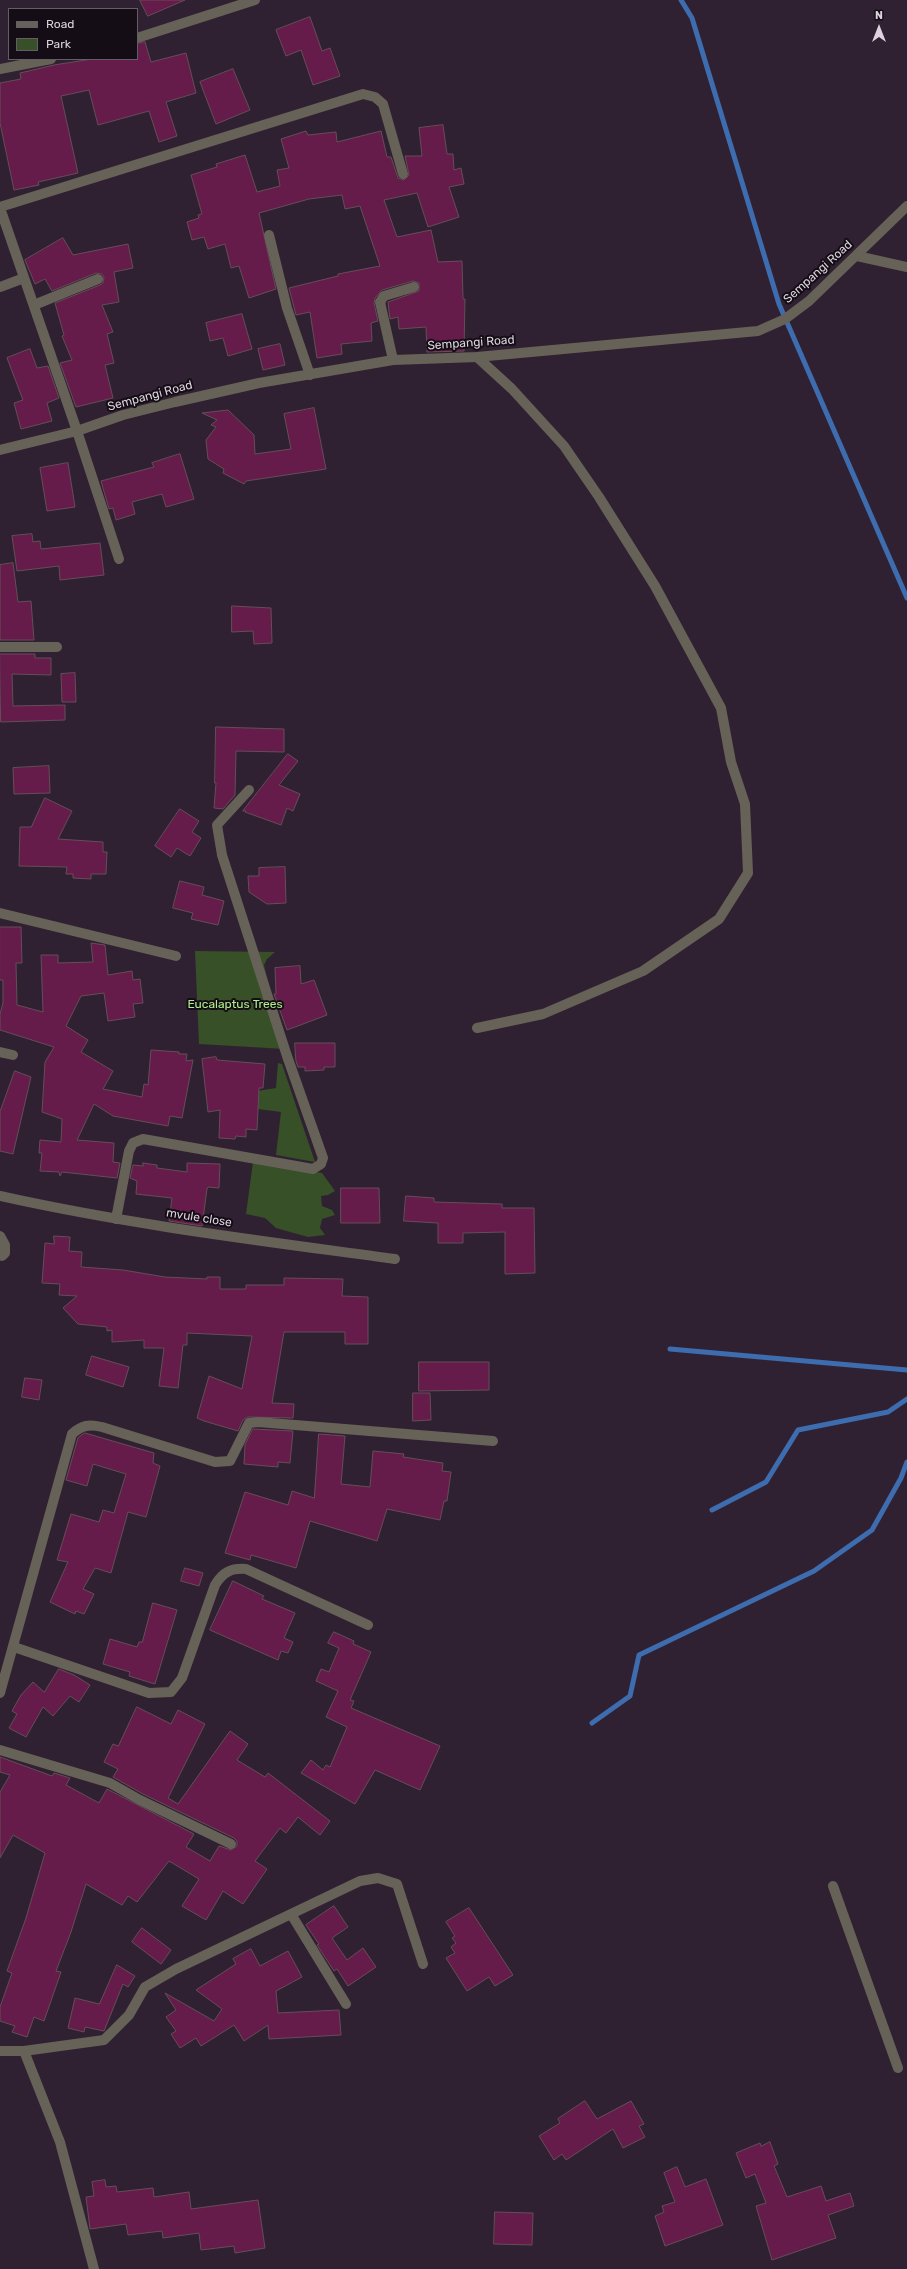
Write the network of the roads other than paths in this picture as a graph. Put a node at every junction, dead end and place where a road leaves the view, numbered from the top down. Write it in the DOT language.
graph roads {
  1 [pos="256,0"];
  2 [pos="138,38"];
  3 [pos="46,60"];
  4 [pos="0,70"];
  5 [pos="403,174"];
  6 [pos="907,206"];
  7 [pos="0,207"];
  8 [pos="269,235"];
  9 [pos="857,256"];
  10 [pos="907,267"];
  11 [pos="24,278"];
  12 [pos="98,279"];
  13 [pos="0,287"];
  14 [pos="414,287"];
  15 [pos="34,305"];
  16 [pos="476,357"];
  17 [pos="393,360"];
  18 [pos="310,375"];
  19 [pos="77,431"];
  20 [pos="0,450"];
  21 [pos="118,559"];
  22 [pos="0,647"];
  23 [pos="57,647"];
  24 [pos="249,790"];
  25 [pos="0,913"];
  26 [pos="176,956"];
  27 [pos="477,1028"];
  28 [pos="0,1052"];
  29 [pos="13,1055"];
  30 [pos="0,1196"];
  31 [pos="116,1219"];
  32 [pos="0,1236"];
  33 [pos="2,1256"];
  34 [pos="395,1259"];
  35 [pos="493,1441"];
  36 [pos="368,1625"];
  37 [pos="14,1647"];
  38 [pos="0,1693"];
  39 [pos="0,1750"];
  40 [pos="231,1844"];
  41 [pos="833,1886"];
  42 [pos="291,1914"];
  43 [pos="422,1964"];
  44 [pos="346,2004"];
  45 [pos="0,2051"];
  46 [pos="24,2051"];
  47 [pos="898,2068"];
  48 [pos="94,2269"];
  1 -- 2 [label="street"];
  3 -- 4 [label="street"];
  5 -- 7 [label="street"];
  6 -- 9 [label="street, Sempangi Road"];
  7 -- 11 [label="street"];
  8 -- 18 [label="street"];
  9 -- 10 [label="street"];
  9 -- 16 [label="street, Sempangi Road"];
  11 -- 13 [label="street"];
  11 -- 15 [label="street"];
  12 -- 15 [label="street"];
  14 -- 17 [label="street"];
  15 -- 19 [label="street"];
  16 -- 17 [label="street, Sempangi Road"];
  16 -- 27 [label="street"];
  17 -- 18 [label="street, Sempangi Road"];
  18 -- 19 [label="street, Sempangi Road"];
  19 -- 20 [label="street, Sempangi Road"];
  19 -- 21 [label="street"];
  22 -- 23 [label="street"];
  24 -- 31 [label="street"];
  25 -- 26 [label="street"];
  28 -- 29 [label="street"];
  30 -- 31 [label="street, mvule close"];
  31 -- 34 [label="street, mvule close"];
  32 -- 33 [label="street"];
  35 -- 37 [label="street"];
  36 -- 37 [label="street"];
  37 -- 38 [label="street"];
  39 -- 40 [label="street"];
  41 -- 47 [label="street"];
  42 -- 43 [label="street"];
  42 -- 44 [label="street"];
  42 -- 46 [label="street"];
  45 -- 46 [label="street"];
  46 -- 48 [label="street"];
}
